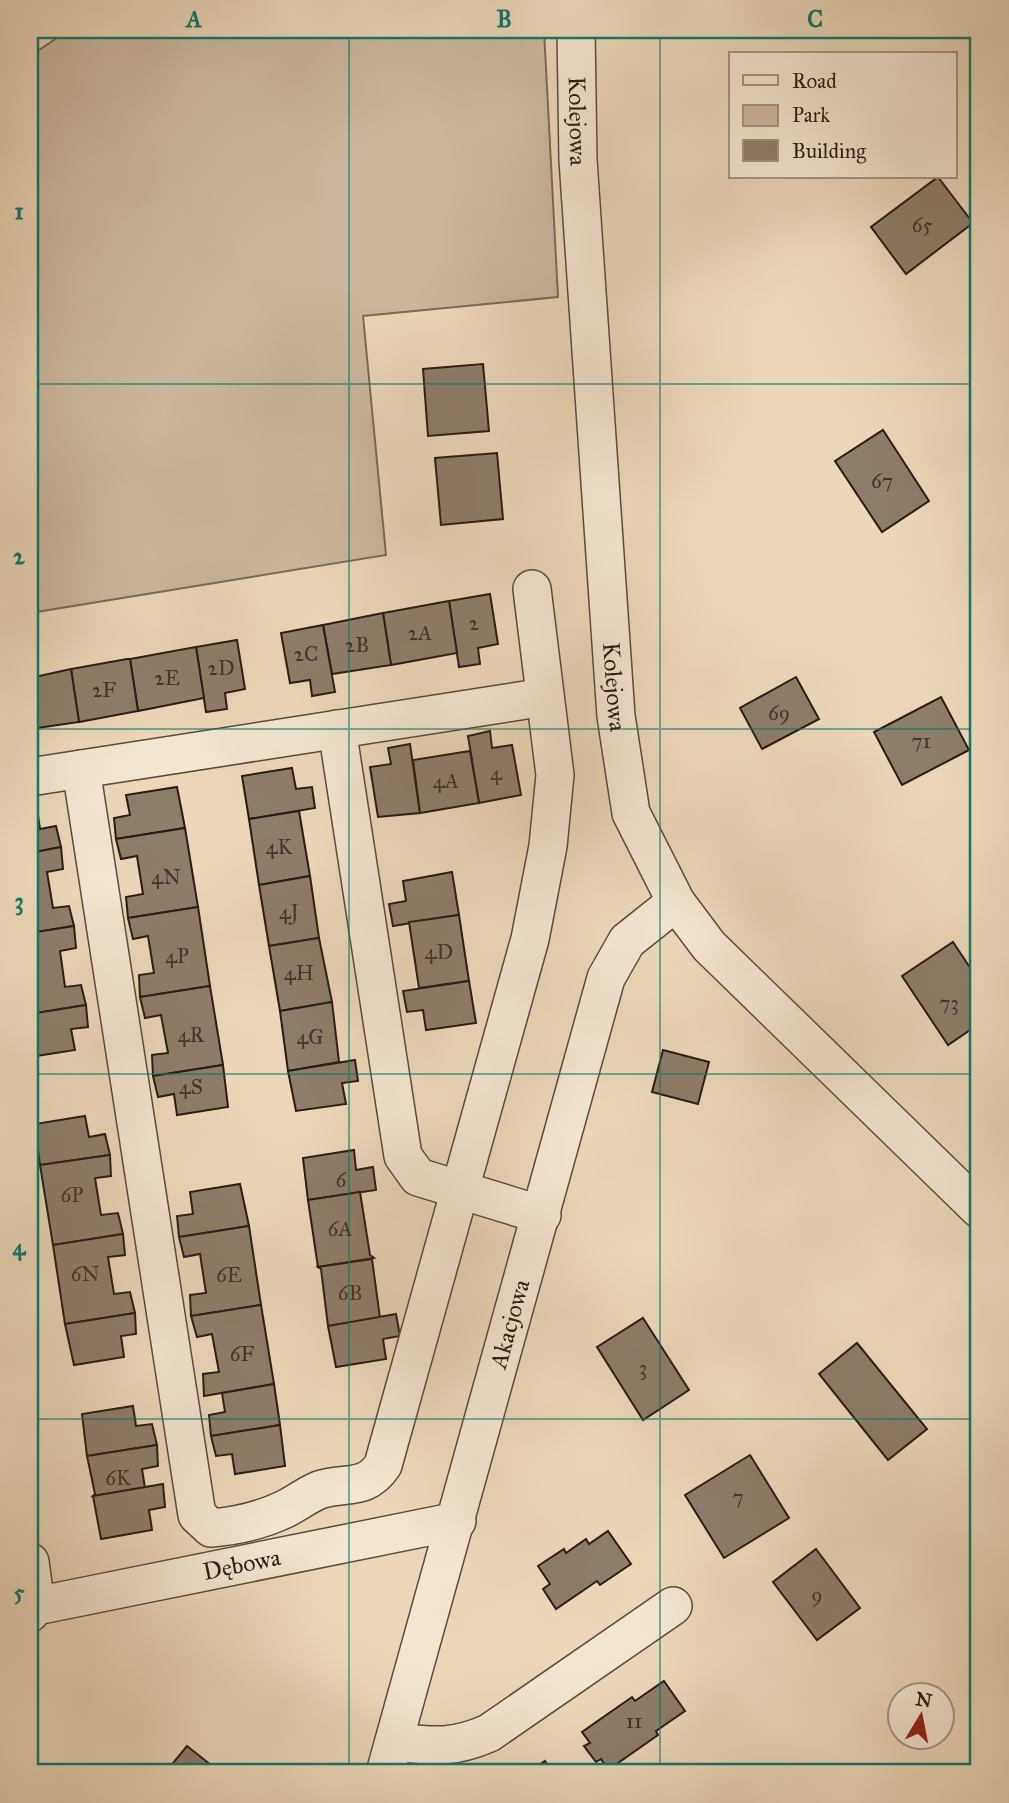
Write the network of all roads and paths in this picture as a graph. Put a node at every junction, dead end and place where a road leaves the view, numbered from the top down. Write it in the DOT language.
graph roads {
  1 [pos="576,30"];
  2 [pos="532,589"];
  3 [pos="545,697"];
  4 [pos="337,729"];
  5 [pos="81,769"];
  6 [pos="30,777"];
  7 [pos="676,902"];
  8 [pos="460,1190"];
  9 [pos="979,1209"];
  10 [pos="541,1214"];
  11 [pos="457,1521"];
  12 [pos="30,1562"];
  13 [pos="673,1606"];
  14 [pos="33,1610"];
  15 [pos="390,1758"];
  1 -- 7 [label="street, Kolejowa"];
  2 -- 3 [label="street"];
  3 -- 4 [label="street"];
  3 -- 8 [label="street"];
  4 -- 5 [label="street"];
  4 -- 8 [label="street"];
  5 -- 6 [label="street"];
  5 -- 8 [label="street"];
  7 -- 9 [label="street, Kolejowa"];
  7 -- 10 [label="street, Akacjowa"];
  8 -- 10 [label="street"];
  10 -- 11 [label="street, Akacjowa"];
  11 -- 14 [label="street, Dębowa"];
  11 -- 15 [label="street, Akacjowa"];
  12 -- 14 [label="street"];
  13 -- 15 [label="street"];
}
